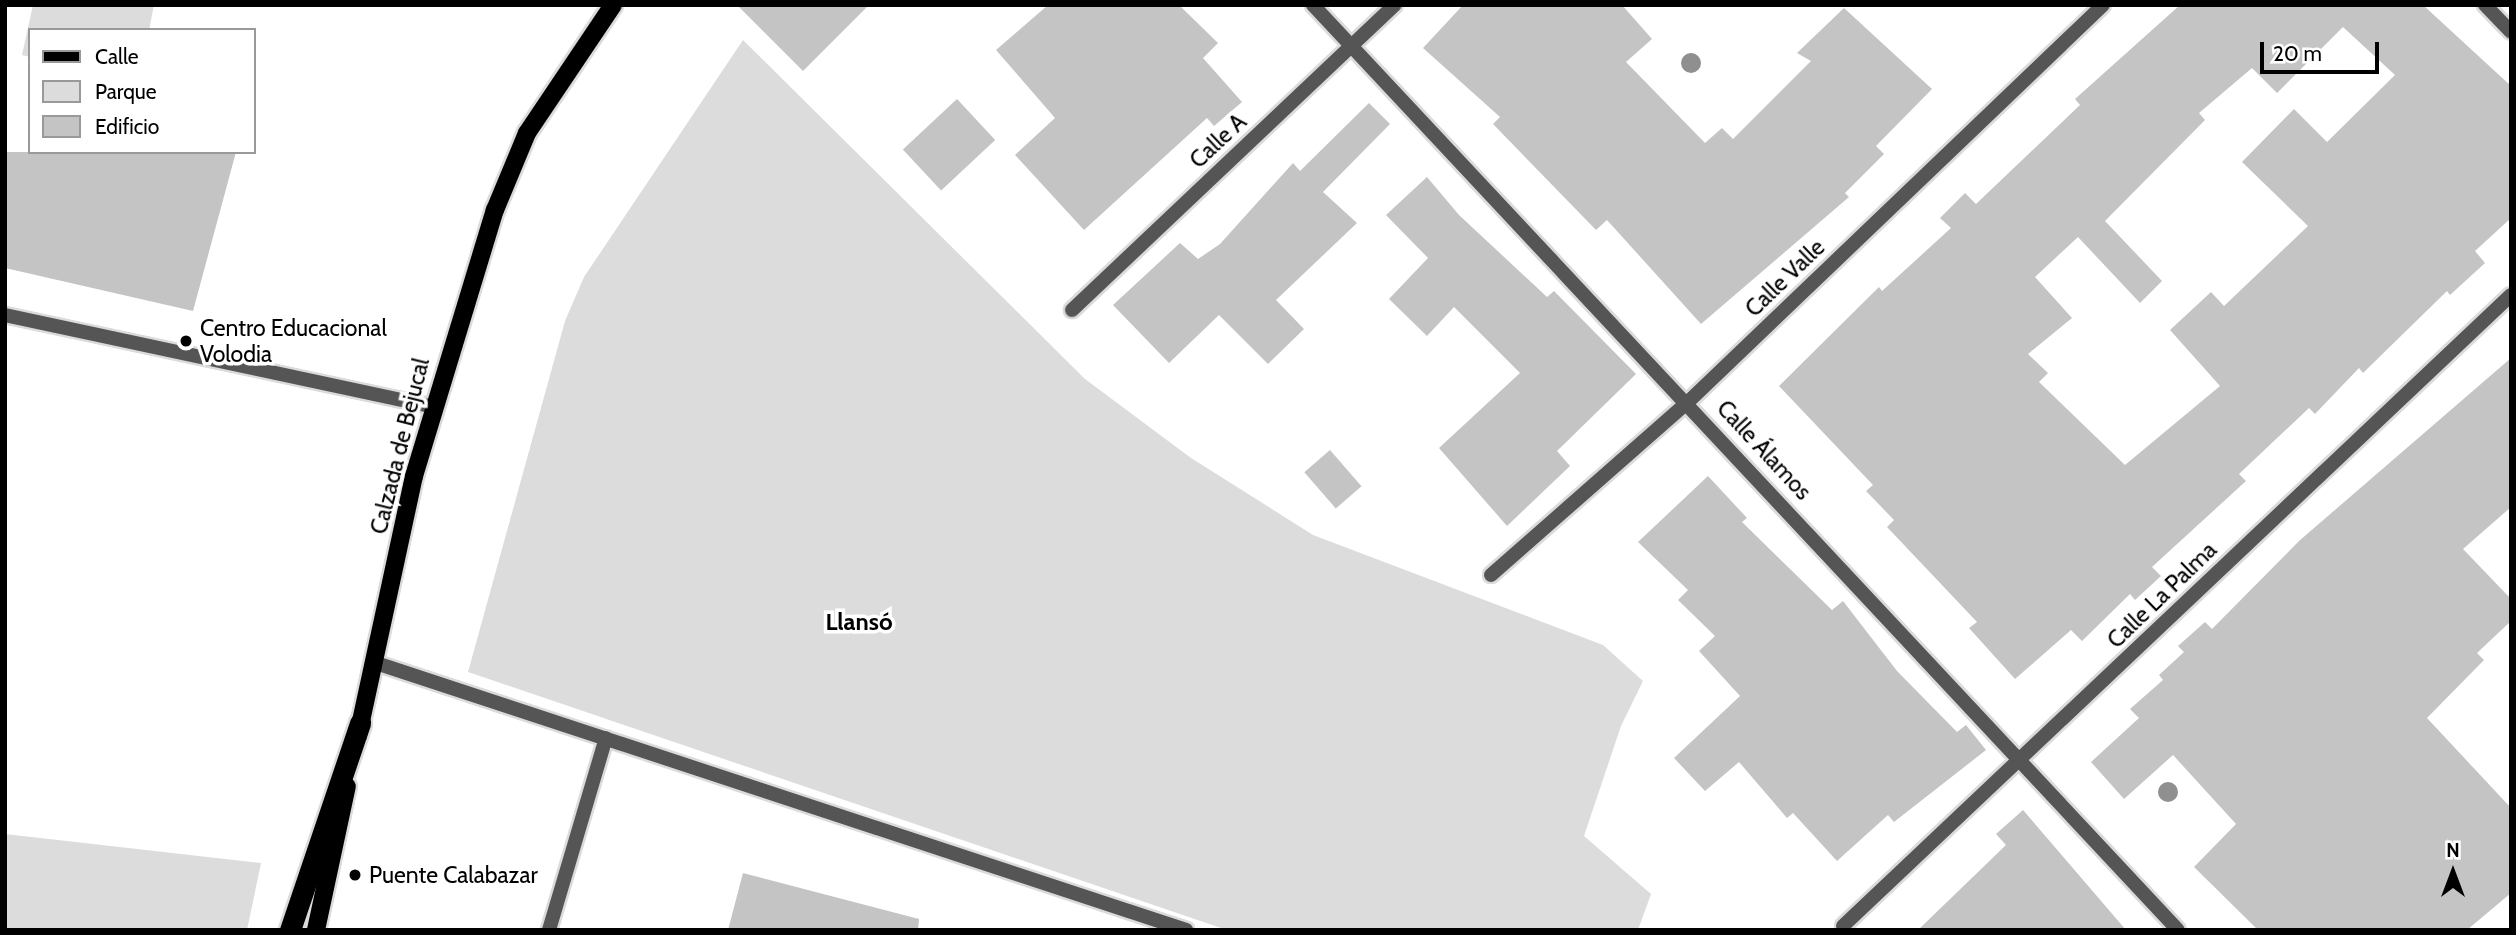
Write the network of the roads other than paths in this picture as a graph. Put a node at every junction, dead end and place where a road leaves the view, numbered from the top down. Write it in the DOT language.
graph roads {
  1 [pos="613,5"];
  2 [pos="1313,5"];
  3 [pos="1395,5"];
  4 [pos="2103,5"];
  5 [pos="2485,5"];
  6 [pos="2511,32"];
  7 [pos="1351,47"];
  8 [pos="2511,295"];
  9 [pos="1072,310"];
  10 [pos="5,315"];
  11 [pos="1688,402"];
  12 [pos="433,407"];
  13 [pos="1491,575"];
  14 [pos="376,663"];
  15 [pos="360,723"];
  16 [pos="606,738"];
  17 [pos="2021,760"];
  18 [pos="1843,926"];
  19 [pos="290,930"];
  20 [pos="316,930"];
  21 [pos="549,930"];
  22 [pos="1186,930"];
  23 [pos="2178,930"];
  1 -- 12 [label="main road, Calzada de Bejucal"];
  2 -- 7 [label="street, Calle Álamos"];
  3 -- 7 [label="street, Calle A"];
  4 -- 11 [label="street, Calle Valle"];
  5 -- 6 [label="street"];
  7 -- 9 [label="street, Calle A"];
  7 -- 11 [label="street, Calle Álamos"];
  8 -- 17 [label="street, Calle La Palma"];
  10 -- 12 [label="street"];
  11 -- 13 [label="street, Calle Valle"];
  11 -- 17 [label="street, Calle Álamos"];
  12 -- 14 [label="main road, Calzada de Bejucal"];
  14 -- 15 [label="main road, Calzada de Bejucal"];
  14 -- 16 [label="street"];
  15 -- 19 [label="highway"];
  15 -- 20 [label="main road, Calzada de Bejucal"];
  16 -- 21 [label="street"];
  16 -- 22 [label="street"];
  17 -- 18 [label="street, Calle La Palma"];
  17 -- 23 [label="street, Calle Álamos"];
}
